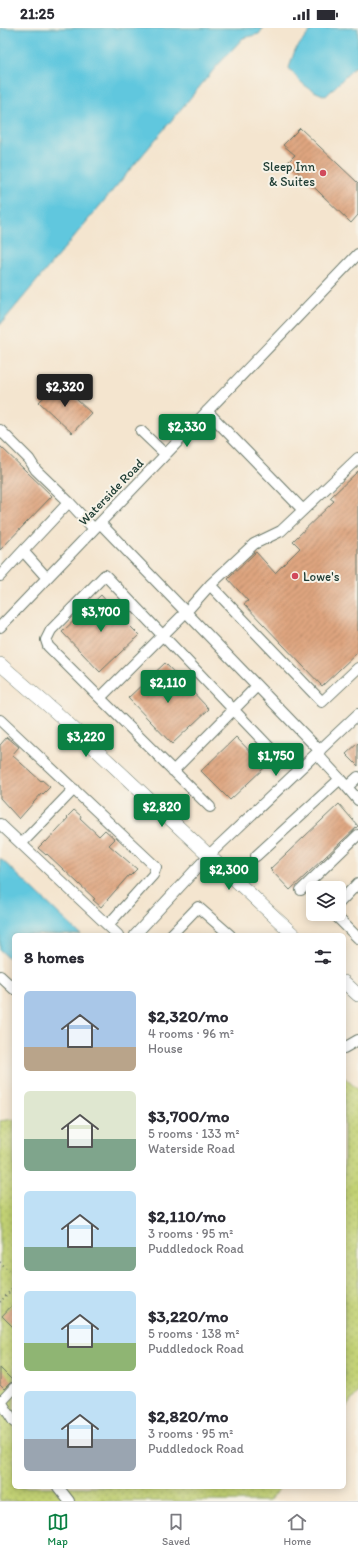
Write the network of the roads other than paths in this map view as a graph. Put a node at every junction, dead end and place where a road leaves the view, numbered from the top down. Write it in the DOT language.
graph roads {
  1 [pos="358,254"];
  2 [pos="207,411"];
  3 [pos="0,430"];
  4 [pos="141,431"];
  5 [pos="165,454"];
  6 [pos="358,458"];
  7 [pos="69,502"];
  8 [pos="303,510"];
  9 [pos="97,526"];
  10 [pos="23,551"];
  11 [pos="0,576"];
  12 [pos="47,578"];
  13 [pos="210,585"];
  14 [pos="186,612"];
  15 [pos="0,627"];
  16 [pos="162,636"];
  17 [pos="0,664"];
  18 [pos="358,668"];
  19 [pos="257,686"];
  20 [pos="100,698"];
  21 [pos="234,710"];
  22 [pos="358,714"];
  23 [pos="0,720"];
  24 [pos="271,749"];
  25 [pos="319,752"];
  26 [pos="173,770"];
  27 [pos="358,777"];
  28 [pos="343,783"];
  29 [pos="74,789"];
  30 [pos="358,800"];
  31 [pos="210,807"];
  32 [pos="0,824"];
  33 [pos="358,835"];
  34 [pos="21,844"];
  35 [pos="209,855"];
  36 [pos="256,856"];
  37 [pos="300,890"];
  38 [pos="356,890"];
  39 [pos="346,898"];
  40 [pos="341,921"];
  41 [pos="108,925"];
  42 [pos="116,933"];
  43 [pos="137,933"];
  44 [pos="173,933"];
  45 [pos="228,933"];
  46 [pos="292,933"];
  47 [pos="358,938"];
  48 [pos="0,976"];
  49 [pos="346,984"];
  50 [pos="12,987"];
  51 [pos="358,995"];
  52 [pos="358,1040"];
  53 [pos="346,1047"];
  54 [pos="12,1390"];
  55 [pos="1,1401"];
  56 [pos="12,1419"];
  57 [pos="60,1489"];
  58 [pos="69,1501"];
  1 -- 2 [label="street, Waterside Road"];
  2 -- 5 [label="street, Waterside Road"];
  2 -- 8 [label="street"];
  3 -- 7 [label="street"];
  4 -- 5 [label="street"];
  5 -- 9 [label="street, Waterside Road"];
  6 -- 8 [label="street"];
  7 -- 9 [label="street"];
  7 -- 10 [label="street"];
  8 -- 13 [label="street"];
  9 -- 12 [label="street, Waterside Road"];
  9 -- 14 [label="street"];
  10 -- 11 [label="street"];
  10 -- 12 [label="street"];
  12 -- 15 [label="street, Waterside Road"];
  13 -- 14 [label="street"];
  13 -- 18 [label="street"];
  14 -- 16 [label="street"];
  14 -- 19 [label="street"];
  16 -- 20 [label="street"];
  16 -- 20 [label="street"];
  16 -- 21 [label="street"];
  17 -- 35 [label="main road"];
  19 -- 21 [label="street"];
  19 -- 25 [label="street"];
  20 -- 26 [label="street"];
  21 -- 24 [label="street"];
  21 -- 26 [label="street"];
  22 -- 25 [label="street"];
  23 -- 29 [label="street"];
  25 -- 28 [label="street"];
  25 -- 35 [label="street"];
  26 -- 31 [label="street"];
  27 -- 28 [label="street"];
  28 -- 30 [label="street"];
  28 -- 36 [label="street"];
  29 -- 34 [label="street"];
  29 -- 41 [label="street"];
  32 -- 34 [label="street"];
  33 -- 37 [label="street"];
  34 -- 41 [label="street"];
  35 -- 43 [label="street"];
  35 -- 46 [label="main road"];
  38 -- 39 [label="street"];
  40 -- 47 [label="street"];
  41 -- 42 [label="street"];
  44 -- 45 [label="street"];
  48 -- 50 [label="street"];
  49 -- 51 [label="main road"];
  52 -- 53 [label="street"];
  54 -- 55 [label="street"];
  55 -- 56 [label="street"];
  57 -- 58 [label="street"];
}
